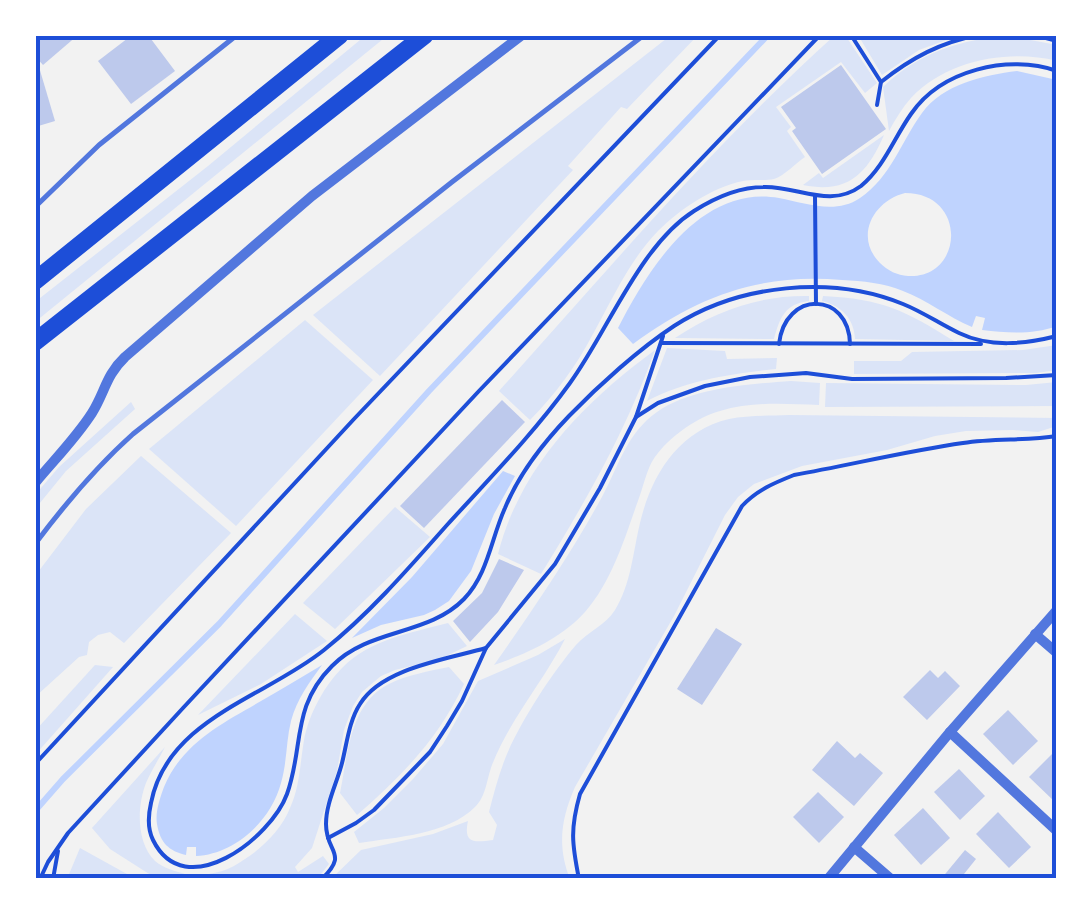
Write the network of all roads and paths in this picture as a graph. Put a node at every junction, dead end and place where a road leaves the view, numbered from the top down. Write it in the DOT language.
graph roads {
  1 [pos="237,35"];
  2 [pos="340,35"];
  3 [pos="424,35"];
  4 [pos="522,35"];
  5 [pos="644,35"];
  6 [pos="720,35"];
  7 [pos="820,35"];
  8 [pos="851,35"];
  9 [pos="979,35"];
  10 [pos="1034,35"];
  11 [pos="1057,40"];
  12 [pos="1057,71"];
  13 [pos="881,82"];
  14 [pos="876,105"];
  15 [pos="815,196"];
  16 [pos="35,207"];
  17 [pos="35,281"];
  18 [pos="816,288"];
  19 [pos="816,304"];
  20 [pos="664,334"];
  21 [pos="1057,336"];
  22 [pos="35,342"];
  23 [pos="993,343"];
  24 [pos="661,344"];
  25 [pos="779,344"];
  26 [pos="850,344"];
  27 [pos="1057,374"];
  28 [pos="636,417"];
  29 [pos="1057,436"];
  30 [pos="35,482"];
  31 [pos="35,544"];
  32 [pos="1057,610"];
  33 [pos="1035,634"];
  34 [pos="486,648"];
  35 [pos="1057,653"];
  36 [pos="950,732"];
  37 [pos="35,764"];
  38 [pos="1057,831"];
  39 [pos="328,838"];
  40 [pos="58,846"];
  41 [pos="854,847"];
  42 [pos="40,879"];
  43 [pos="53,879"];
  44 [pos="322,879"];
  45 [pos="579,879"];
  46 [pos="828,879"];
  47 [pos="891,879"];
  1 -- 16 [label="lane"];
  2 -- 17 [label="highway"];
  3 -- 22 [label="highway"];
  4 -- 30 [label="street"];
  5 -- 31 [label="lane"];
  6 -- 37 [label="path"];
  7 -- 40 [label="path"];
  8 -- 13 [label="path"];
  9 -- 13 [label="path"];
  10 -- 11 [label="path"];
  12 -- 15 [label="path"];
  13 -- 14 [label="path"];
  15 -- 18 [label="path"];
  15 -- 20 [label="path"];
  18 -- 19 [label="path"];
  18 -- 20 [label="path"];
  18 -- 23 [label="path"];
  19 -- 25 [label="path"];
  19 -- 26 [label="path"];
  20 -- 24 [label="path"];
  21 -- 23 [label="path"];
  23 -- 26 [label="path"];
  24 -- 25 [label="path"];
  24 -- 28 [label="path"];
  25 -- 26 [label="path"];
  27 -- 28 [label="path"];
  28 -- 34 [label="path"];
  29 -- 45 [label="path"];
  32 -- 33 [label="street"];
  33 -- 35 [label="street"];
  33 -- 36 [label="street"];
  34 -- 39 [label="path"];
  34 -- 39 [label="path"];
  36 -- 38 [label="street"];
  36 -- 41 [label="street"];
  39 -- 44 [label="path"];
  40 -- 42 [label="path"];
  40 -- 43 [label="path"];
  41 -- 46 [label="street"];
  41 -- 47 [label="street"];
}
